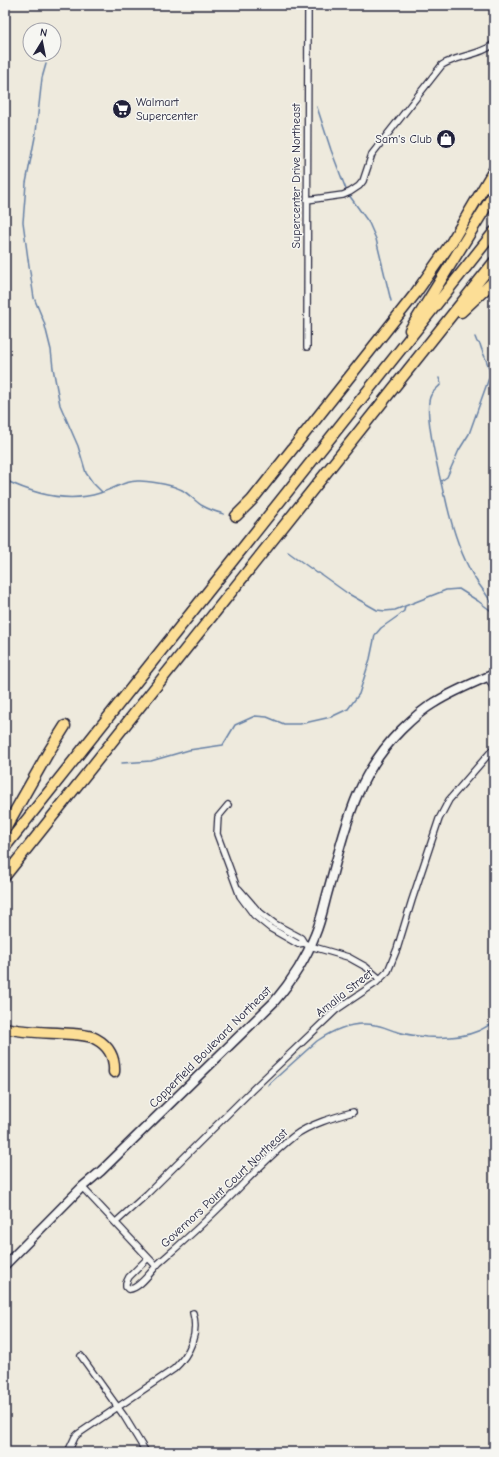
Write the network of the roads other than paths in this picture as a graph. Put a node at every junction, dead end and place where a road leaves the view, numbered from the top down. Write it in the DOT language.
graph roads {
  1 [pos="308,5"];
  2 [pos="494,44"];
  3 [pos="494,170"];
  4 [pos="494,194"];
  5 [pos="307,200"];
  6 [pos="494,232"];
  7 [pos="494,262"];
  8 [pos="494,281"];
  9 [pos="432,340"];
  10 [pos="307,347"];
  11 [pos="387,367"];
  12 [pos="236,516"];
  13 [pos="491,675"];
  14 [pos="494,689"];
  15 [pos="65,726"];
  16 [pos="494,748"];
  17 [pos="228,805"];
  18 [pos="5,829"];
  19 [pos="5,847"];
  20 [pos="12,866"];
  21 [pos="5,876"];
  22 [pos="5,882"];
  23 [pos="307,945"];
  24 [pos="380,979"];
  25 [pos="5,1028"];
  26 [pos="114,1072"];
  27 [pos="353,1112"];
  28 [pos="82,1187"];
  29 [pos="116,1222"];
  30 [pos="148,1258"];
  31 [pos="5,1265"];
  32 [pos="156,1266"];
  33 [pos="193,1313"];
  34 [pos="81,1356"];
  35 [pos="118,1407"];
  36 [pos="68,1452"];
  37 [pos="146,1452"];
  1 -- 5 [label="street, Supercenter Drive Northeast"];
  2 -- 5 [label="street"];
  3 -- 12 [label="highway"];
  4 -- 11 [label="highway"];
  5 -- 10 [label="street, Supercenter Drive Northeast"];
  6 -- 11 [label="highway"];
  7 -- 9 [label="highway"];
  8 -- 9 [label="highway"];
  9 -- 20 [label="highway"];
  11 -- 19 [label="highway"];
  13 -- 14 [label="street"];
  13 -- 23 [label="main road, Copperfield Boulevard Northeast"];
  15 -- 18 [label="highway"];
  16 -- 24 [label="street, Amalia Street"];
  17 -- 23 [label="street"];
  20 -- 21 [label="highway"];
  20 -- 22 [label="highway"];
  23 -- 24 [label="street"];
  23 -- 28 [label="main road, Copperfield Boulevard Northeast"];
  24 -- 29 [label="street, Amalia Street"];
  25 -- 26 [label="highway"];
  27 -- 32 [label="street, Governors Point Court Northeast"];
  28 -- 29 [label="street"];
  28 -- 31 [label="main road, Copperfield Boulevard Northeast"];
  29 -- 30 [label="street"];
  30 -- 32 [label="street"];
  30 -- 32 [label="street, Governors Point Court Northeast"];
  33 -- 35 [label="street"];
  34 -- 35 [label="street"];
  35 -- 36 [label="street"];
  35 -- 37 [label="street"];
}
